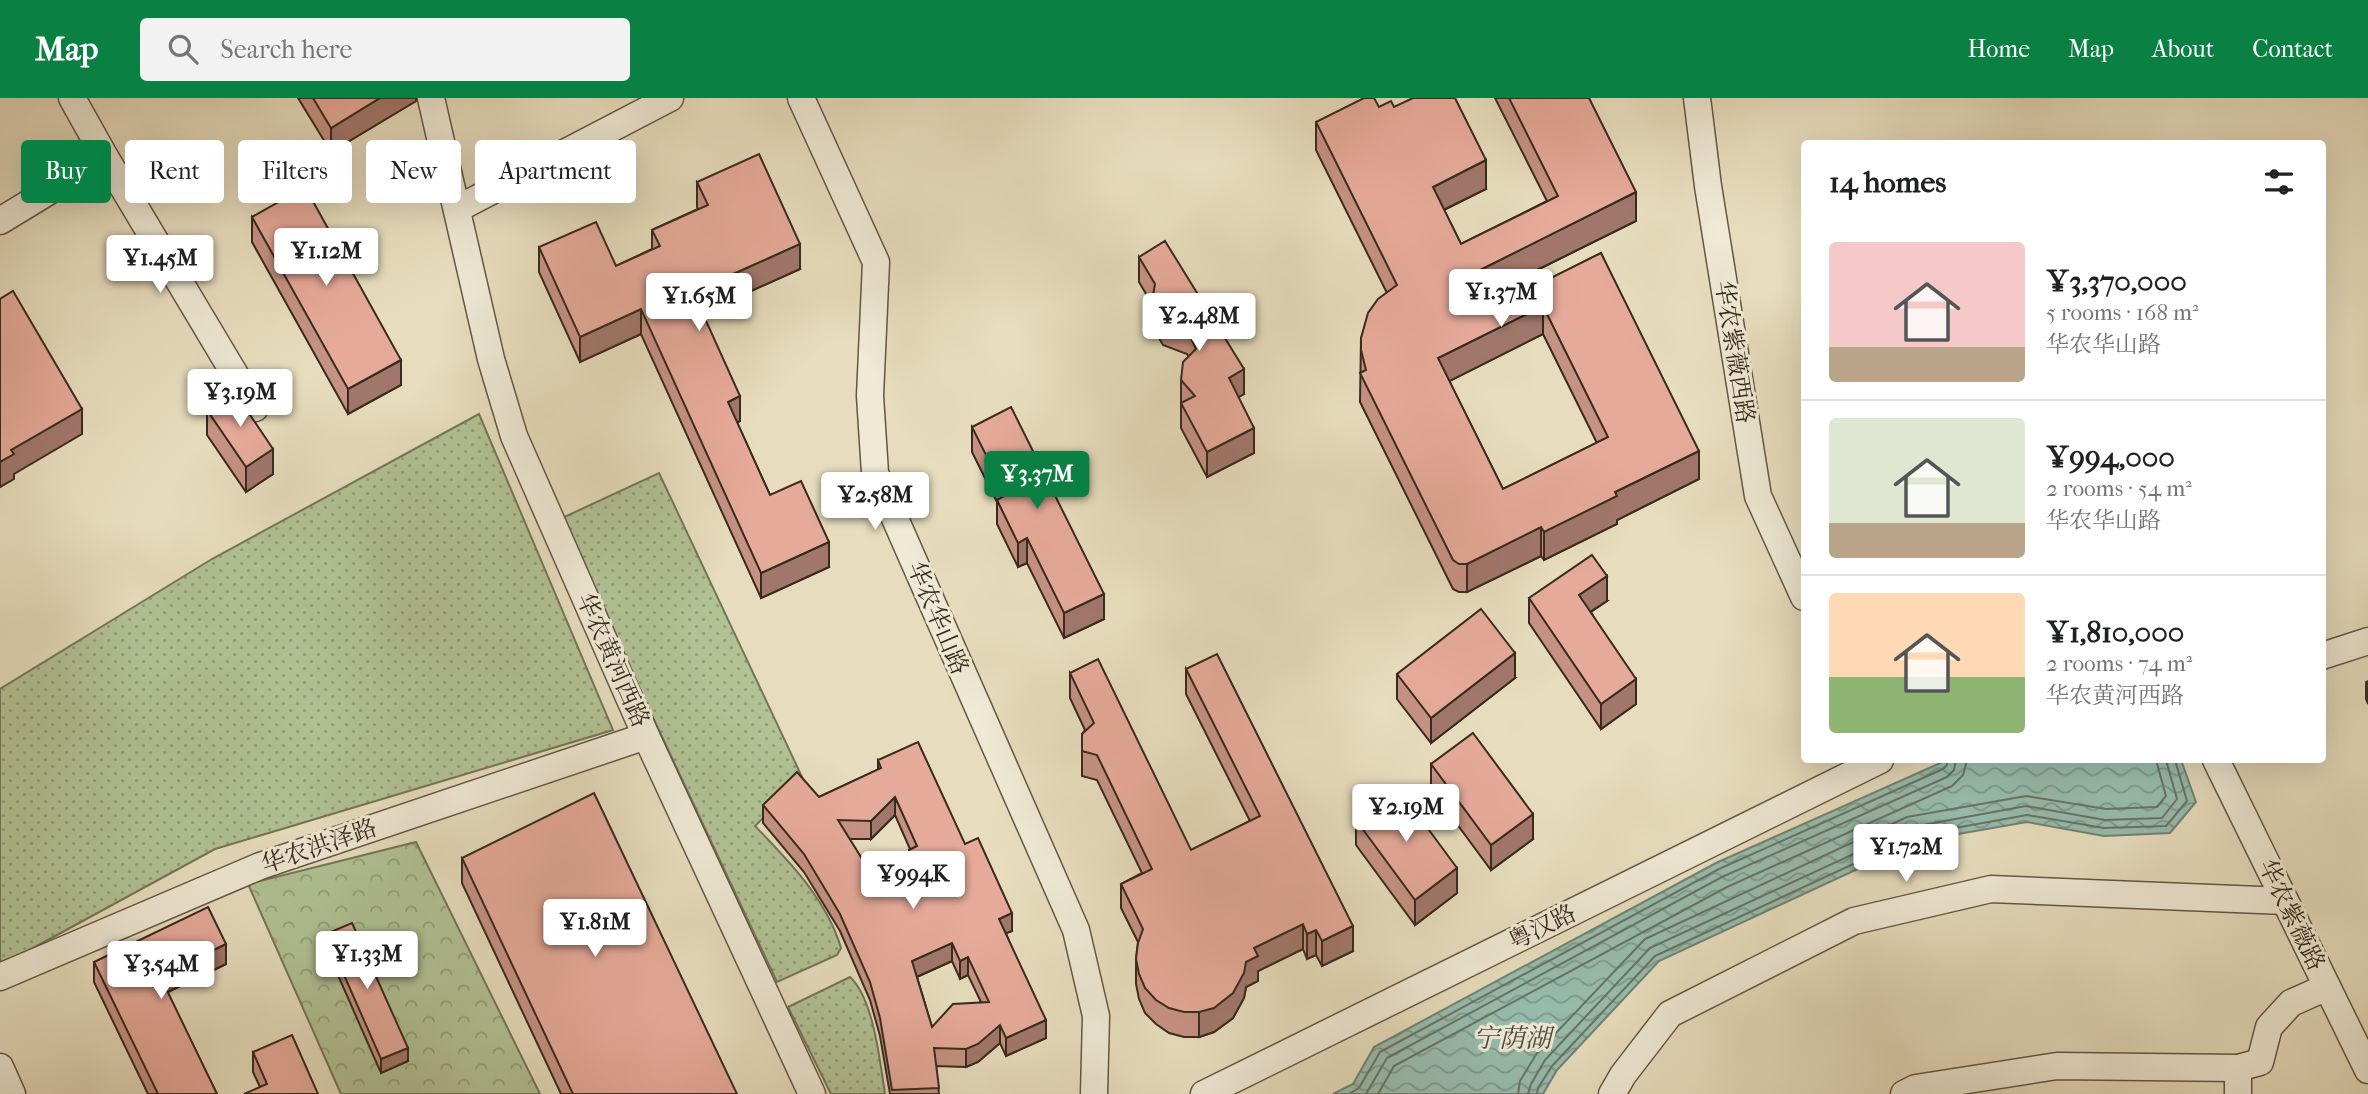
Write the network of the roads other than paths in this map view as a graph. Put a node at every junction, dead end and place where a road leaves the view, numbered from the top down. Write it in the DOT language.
graph roads {
  1 [pos="72,98"];
  2 [pos="431,98"];
  3 [pos="670,98"];
  4 [pos="801,98"];
  5 [pos="1697,98"];
  6 [pos="95,140"];
  7 [pos="111,167"];
  8 [pos="31,203"];
  9 [pos="457,209"];
  10 [pos="0,222"];
  11 [pos="255,408"];
  12 [pos="1801,590"];
  13 [pos="2368,641"];
  14 [pos="2326,655"];
  15 [pos="646,736"];
  16 [pos="1874,763"];
  17 [pos="2217,763"];
  18 [pos="2285,901"];
  19 [pos="0,977"];
  20 [pos="2327,987"];
  21 [pos="0,1067"];
  22 [pos="2238,1068"];
  23 [pos="2368,1070"];
  24 [pos="12,1094"];
  25 [pos="812,1094"];
  26 [pos="1094,1094"];
  27 [pos="1204,1094"];
  28 [pos="1612,1094"];
  29 [pos="1904,1094"];
  30 [pos="2238,1094"];
  1 -- 6 [label="street"];
  2 -- 9 [label="street, 华农黄河西路"];
  3 -- 9 [label="street"];
  4 -- 26 [label="street, 华农华山路"];
  5 -- 12 [label="street, 华农紫薇西路"];
  7 -- 11 [label="street"];
  8 -- 10 [label="street"];
  9 -- 15 [label="street, 华农黄河西路"];
  13 -- 14 [label="street"];
  15 -- 19 [label="street, 华农洪泽路"];
  15 -- 25 [label="street, 华农黄河西路"];
  16 -- 27 [label="street, 粤汉路"];
  17 -- 18 [label="street, 华农紫薇路"];
  18 -- 20 [label="street, 华农紫薇路"];
  18 -- 28 [label="street"];
  20 -- 22 [label="street"];
  20 -- 23 [label="street, 华农紫薇路"];
  21 -- 24 [label="street"];
  22 -- 29 [label="street"];
  22 -- 30 [label="street"];
}
